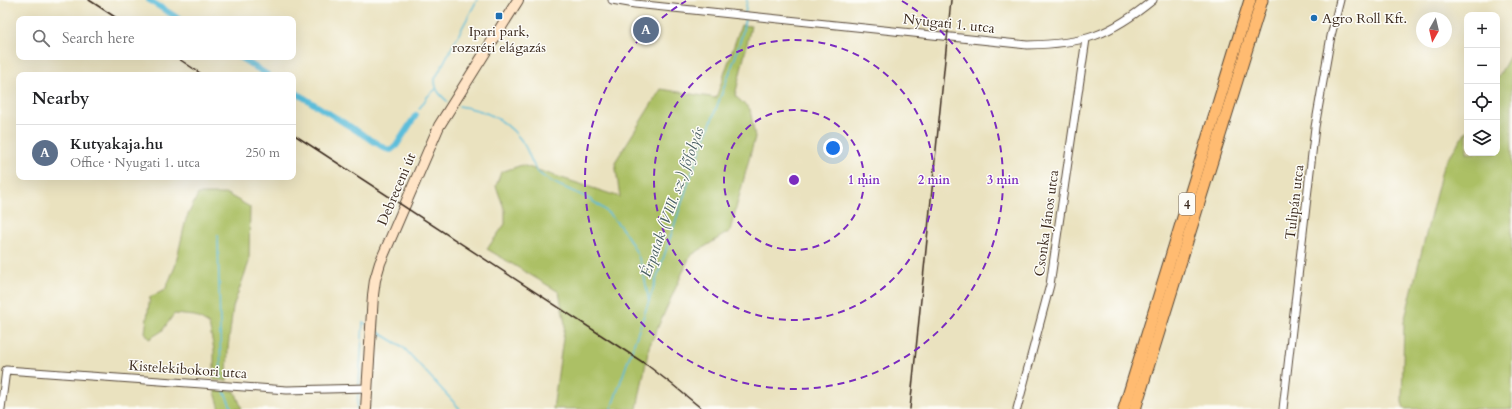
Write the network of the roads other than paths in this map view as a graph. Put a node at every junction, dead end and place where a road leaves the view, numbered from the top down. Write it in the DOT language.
graph roads {
  1 [pos="612,0"];
  2 [pos="1153,0"];
  3 [pos="1250,0"];
  4 [pos="1262,0"];
  5 [pos="1340,0"];
  6 [pos="519,1"];
  7 [pos="1086,38"];
  8 [pos="368,388"];
  9 [pos="1,409"];
  10 [pos="366,409"];
  11 [pos="1017,409"];
  12 [pos="1124,409"];
  13 [pos="1135,409"];
  14 [pos="1283,409"];
  1 -- 7 [label="street, Nyugati 1. utca"];
  2 -- 7 [label="street, Nyugati 1. utca"];
  3 -- 12 [label="main road, 4"];
  4 -- 13 [label="main road, 4"];
  5 -- 14 [label="street, Tulipán utca"];
  6 -- 8 [label="street, Debreceni út"];
  7 -- 11 [label="street, Csonka János utca"];
  8 -- 9 [label="street, Kistelekibokori utca"];
  8 -- 10 [label="street, Debreceni út"];
}
